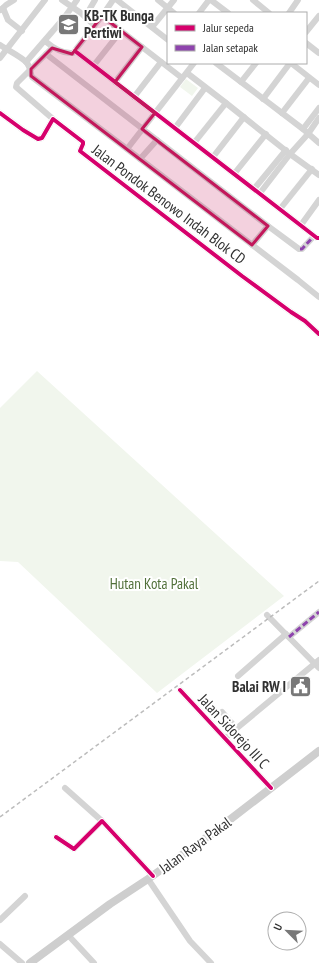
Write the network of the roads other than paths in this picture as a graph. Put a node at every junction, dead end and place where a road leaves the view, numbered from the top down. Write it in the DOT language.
graph roads {
  1 [pos="14,0"];
  2 [pos="45,0"];
  3 [pos="62,0"];
  4 [pos="78,0"];
  5 [pos="95,0"];
  6 [pos="113,0"];
  7 [pos="117,0"];
  8 [pos="158,0"];
  9 [pos="174,0"];
  10 [pos="210,0"];
  11 [pos="252,0"];
  12 [pos="298,0"];
  13 [pos="262,3"];
  14 [pos="72,7"];
  15 [pos="168,8"];
  16 [pos="1,10"];
  17 [pos="173,12"];
  18 [pos="200,12"];
  19 [pos="227,12"];
  20 [pos="268,12"];
  21 [pos="289,12"];
  22 [pos="102,16"];
  23 [pos="319,16"];
  24 [pos="85,17"];
  25 [pos="94,25"];
  26 [pos="152,27"];
  27 [pos="22,31"];
  28 [pos="121,31"];
  29 [pos="307,31"];
  30 [pos="167,39"];
  31 [pos="45,41"];
  32 [pos="307,44"];
  33 [pos="0,45"];
  34 [pos="142,47"];
  35 [pos="52,48"];
  36 [pos="6,49"];
  37 [pos="75,51"];
  38 [pos="319,53"];
  39 [pos="46,54"];
  40 [pos="0,58"];
  41 [pos="26,62"];
  42 [pos="160,62"];
  43 [pos="193,64"];
  44 [pos="221,64"];
  45 [pos="255,64"];
  46 [pos="289,64"];
  47 [pos="291,64"];
  48 [pos="94,65"];
  49 [pos="31,69"];
  50 [pos="187,73"];
  51 [pos="182,78"];
  52 [pos="309,78"];
  53 [pos="115,82"];
  54 [pos="241,82"];
  55 [pos="319,85"];
  56 [pos="205,88"];
  57 [pos="134,97"];
  58 [pos="263,99"];
  59 [pos="226,103"];
  60 [pos="319,108"];
  61 [pos="0,113"];
  62 [pos="155,113"];
  63 [pos="282,113"];
  64 [pos="244,117"];
  65 [pos="319,118"];
  66 [pos="53,119"];
  67 [pos="175,128"];
  68 [pos="142,129"];
  69 [pos="302,129"];
  70 [pos="266,134"];
  71 [pos="308,134"];
  72 [pos="157,140"];
  73 [pos="194,143"];
  74 [pos="319,143"];
  75 [pos="127,149"];
  76 [pos="288,152"];
  77 [pos="213,158"];
  78 [pos="140,159"];
  79 [pos="312,169"];
  80 [pos="234,174"];
  81 [pos="319,175"];
  82 [pos="254,189"];
  83 [pos="260,193"];
  84 [pos="319,200"];
  85 [pos="280,210"];
  86 [pos="301,225"];
  87 [pos="268,226"];
  88 [pos="316,237"];
  89 [pos="252,245"];
  90 [pos="319,298"];
  91 [pos="319,334"];
  92 [pos="319,612"];
  93 [pos="267,615"];
  94 [pos="288,636"];
  95 [pos="318,664"];
  96 [pos="238,676"];
  97 [pos="180,690"];
  98 [pos="222,712"];
  99 [pos="236,728"];
  100 [pos="225,738"];
  101 [pos="319,751"];
  102 [pos="65,788"];
  103 [pos="271,788"];
  104 [pos="102,821"];
  105 [pos="56,837"];
  106 [pos="150,878"];
  107 [pos="25,896"];
  108 [pos="0,920"];
  109 [pos="68,935"];
  110 [pos="0,944"];
  111 [pos="22,963"];
  112 [pos="30,963"];
  113 [pos="94,963"];
  114 [pos="211,963"];
  1 -- 16 [label="street"];
  2 -- 27 [label="street"];
  3 -- 14 [label="street"];
  4 -- 14 [label="street"];
  5 -- 24 [label="street"];
  6 -- 22 [label="street"];
  7 -- 26 [label="street"];
  8 -- 15 [label="street"];
  9 -- 15 [label="street"];
  10 -- 18 [label="street"];
  10 -- 19 [label="street"];
  11 -- 13 [label="street"];
  12 -- 21 [label="street"];
  13 -- 20 [label="street"];
  14 -- 24 [label="street"];
  14 -- 31 [label="street"];
  15 -- 17 [label="street"];
  15 -- 26 [label="street"];
  16 -- 27 [label="street"];
  22 -- 25 [label="street"];
  22 -- 28 [label="street"];
  23 -- 29 [label="street"];
  24 -- 25 [label="street"];
  25 -- 37 [label="street"];
  26 -- 30 [label="street"];
  27 -- 36 [label="street"];
  28 -- 34 [label="street"];
  28 -- 48 [label="street"];
  31 -- 35 [label="street"];
  31 -- 41 [label="street"];
  32 -- 38 [label="street"];
  33 -- 36 [label="street"];
  34 -- 42 [label="street"];
  34 -- 53 [label="street"];
  35 -- 37 [label="street"];
  35 -- 39 [label="street"];
  36 -- 40 [label="street"];
  36 -- 41 [label="street"];
  37 -- 48 [label="street"];
  39 -- 49 [label="street"];
  39 -- 68 [label="street"];
  41 -- 49 [label="street"];
  42 -- 51 [label="street"];
  42 -- 57 [label="street"];
  43 -- 50 [label="street"];
  44 -- 54 [label="street"];
  45 -- 54 [label="street"];
  46 -- 58 [label="street"];
  47 -- 52 [label="street"];
  48 -- 53 [label="street"];
  49 -- 66 [label="street"];
  49 -- 75 [label="street"];
  50 -- 51 [label="street"];
  50 -- 56 [label="street"];
  51 -- 62 [label="street"];
  52 -- 55 [label="street"];
  52 -- 63 [label="street"];
  53 -- 57 [label="street"];
  54 -- 58 [label="street"];
  56 -- 59 [label="street"];
  56 -- 67 [label="street"];
  57 -- 62 [label="street"];
  58 -- 63 [label="street"];
  59 -- 64 [label="street"];
  59 -- 73 [label="street"];
  60 -- 69 [label="street"];
  61 -- 66 [label="street"];
  62 -- 67 [label="street"];
  62 -- 68 [label="street"];
  63 -- 69 [label="street"];
  64 -- 70 [label="street"];
  64 -- 77 [label="street"];
  65 -- 71 [label="street"];
  66 -- 91 [label="street, Jalan Pondok Benowo Indah Blok CD"];
  67 -- 73 [label="street"];
  68 -- 72 [label="street"];
  68 -- 75 [label="street"];
  69 -- 71 [label="street"];
  70 -- 76 [label="street"];
  70 -- 80 [label="street"];
  71 -- 74 [label="street"];
  71 -- 76 [label="street"];
  72 -- 78 [label="street"];
  72 -- 87 [label="street"];
  73 -- 77 [label="street"];
  75 -- 78 [label="street"];
  76 -- 79 [label="street"];
  76 -- 82 [label="street"];
  76 -- 83 [label="street"];
  77 -- 80 [label="street"];
  78 -- 89 [label="street"];
  79 -- 81 [label="street"];
  79 -- 85 [label="street"];
  80 -- 82 [label="street"];
  82 -- 83 [label="street"];
  83 -- 85 [label="street"];
  84 -- 86 [label="street"];
  85 -- 86 [label="street"];
  86 -- 88 [label="street"];
  87 -- 88 [label="street"];
  87 -- 89 [label="street"];
  89 -- 90 [label="street"];
  92 -- 94 [label="street"];
  93 -- 94 [label="street"];
  94 -- 95 [label="street"];
  94 -- 96 [label="street"];
  95 -- 99 [label="street"];
  97 -- 100 [label="street, Jalan Sidorejo III C"];
  98 -- 99 [label="street"];
  99 -- 100 [label="street"];
  100 -- 103 [label="street, Jalan Sidorejo III C"];
  101 -- 103 [label="main road, Jalan Raya Pakal"];
  102 -- 104 [label="street"];
  103 -- 106 [label="main road, Jalan Raya Pakal"];
  104 -- 105 [label="street"];
  104 -- 106 [label="street"];
  106 -- 109 [label="main road, Jalan Raya Pakal"];
  106 -- 114 [label="street"];
  107 -- 108 [label="street"];
  109 -- 112 [label="main road, Jalan Raya Pakal"];
  109 -- 113 [label="street"];
  110 -- 111 [label="street"];
}
